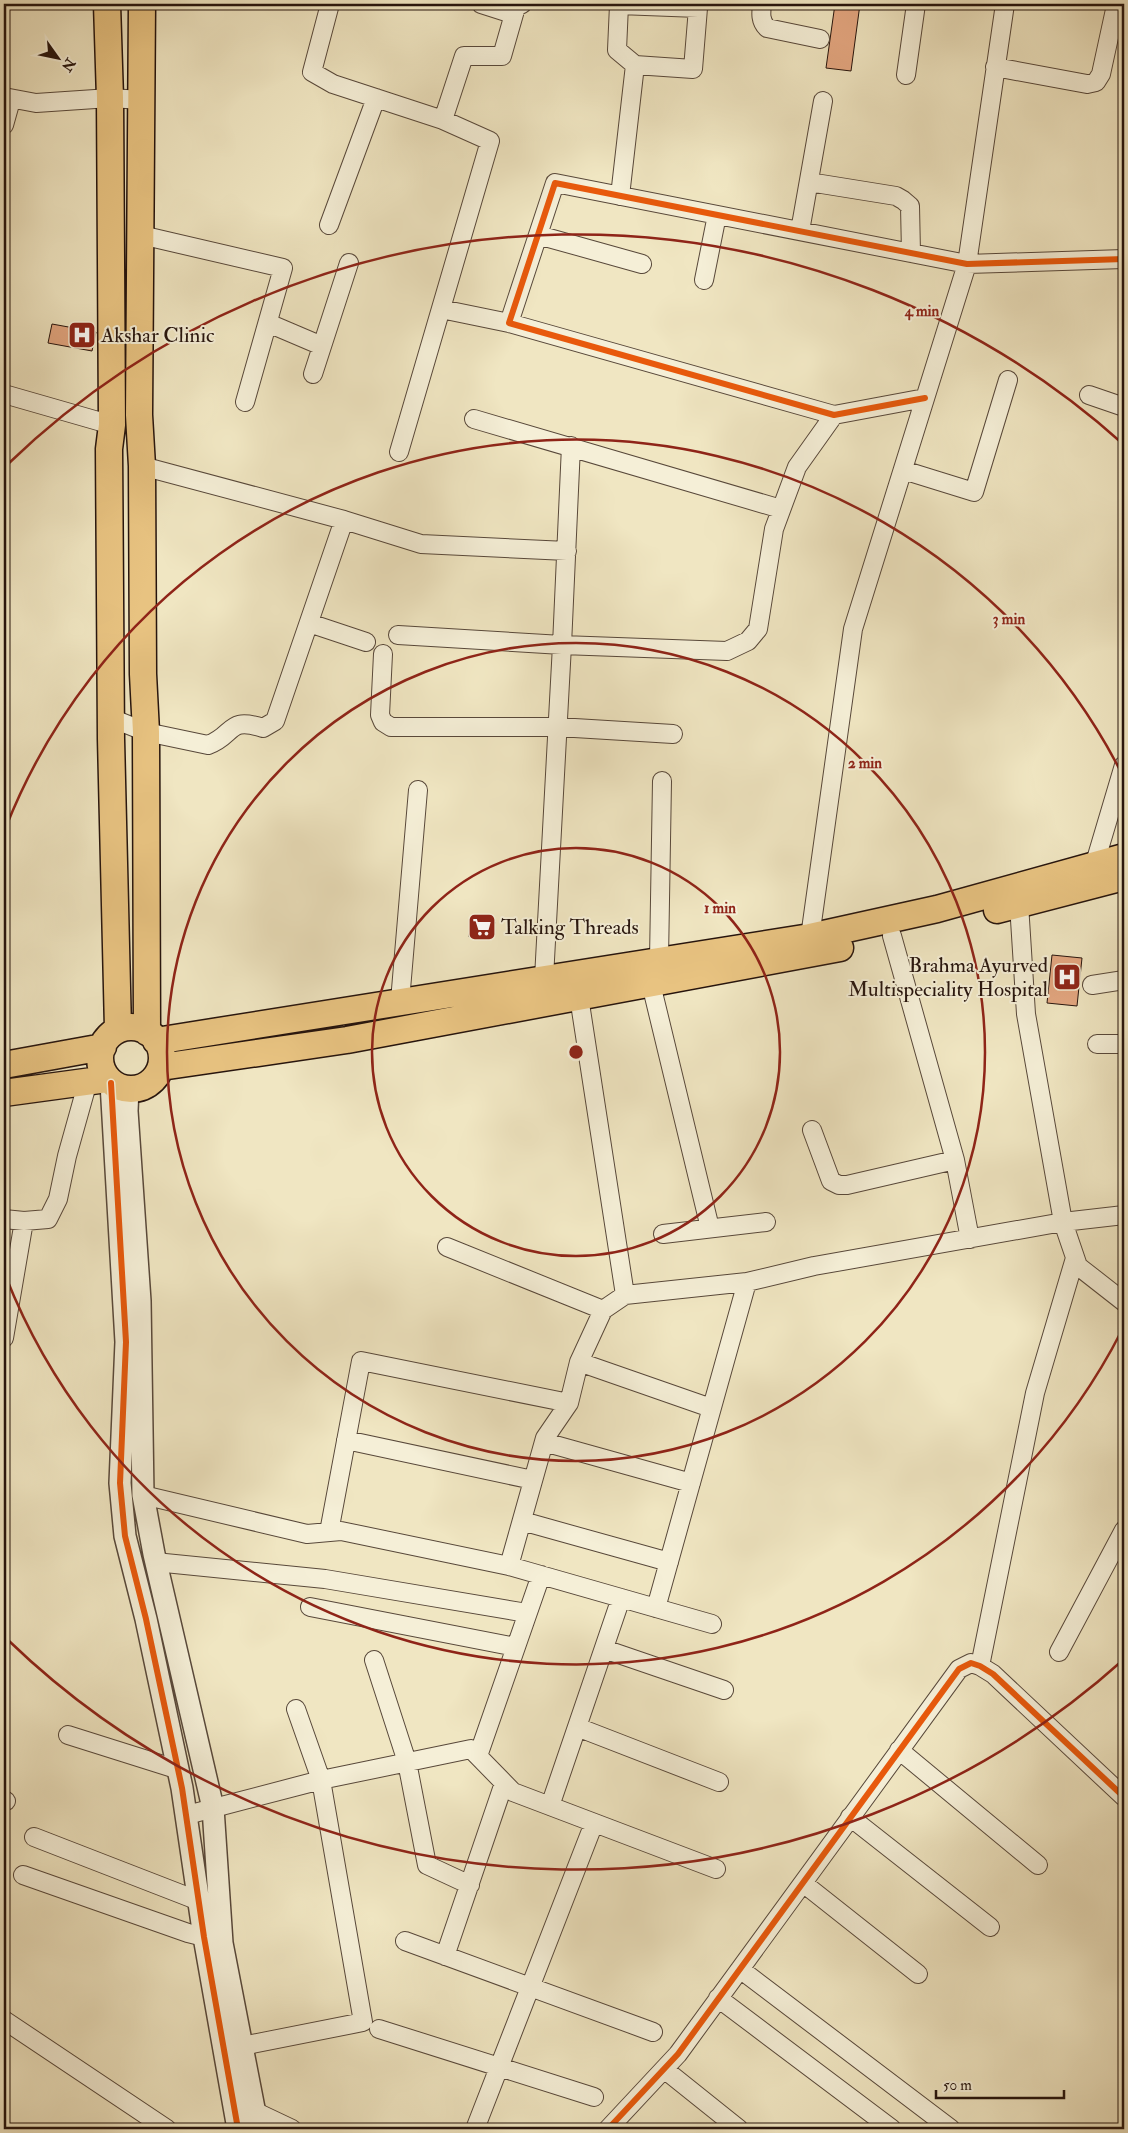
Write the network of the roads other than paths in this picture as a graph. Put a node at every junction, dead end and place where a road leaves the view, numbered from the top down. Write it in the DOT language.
graph roads {
  1 [pos="142,4"];
  2 [pos="330,4"];
  3 [pos="481,4"];
  4 [pos="762,4"];
  5 [pos="916,4"];
  6 [pos="1005,4"];
  7 [pos="103,5"];
  8 [pos="519,5"];
  9 [pos="1116,5"];
  10 [pos="820,39"];
  11 [pos="635,65"];
  12 [pos="995,67"];
  13 [pos="906,74"];
  14 [pos="8,98"];
  15 [pos="110,98"];
  16 [pos="376,98"];
  17 [pos="142,100"];
  18 [pos="823,101"];
  19 [pos="443,120"];
  20 [pos="4,125"];
  21 [pos="809,182"];
  22 [pos="620,196"];
  23 [pos="717,215"];
  24 [pos="330,225"];
  25 [pos="800,231"];
  26 [pos="141,235"];
  27 [pos="538,235"];
  28 [pos="911,253"];
  29 [pos="1124,258"];
  30 [pos="349,263"];
  31 [pos="642,264"];
  32 [pos="967,264"];
  33 [pos="704,280"];
  34 [pos="441,309"];
  35 [pos="268,323"];
  36 [pos="509,323"];
  37 [pos="322,346"];
  38 [pos="312,374"];
  39 [pos="1008,380"];
  40 [pos="4,394"];
  41 [pos="1089,396"];
  42 [pos="925,398"];
  43 [pos="245,402"];
  44 [pos="1124,407"];
  45 [pos="834,415"];
  46 [pos="474,419"];
  47 [pos="112,425"];
  48 [pos="571,446"];
  49 [pos="399,452"];
  50 [pos="142,466"];
  51 [pos="903,470"];
  52 [pos="781,509"];
  53 [pos="344,520"];
  54 [pos="566,551"];
  55 [pos="309,623"];
  56 [pos="398,634"];
  57 [pos="366,642"];
  58 [pos="562,645"];
  59 [pos="383,654"];
  60 [pos="111,718"];
  61 [pos="558,728"];
  62 [pos="146,732"];
  63 [pos="673,734"];
  64 [pos="1124,765"];
  65 [pos="662,781"];
  66 [pos="418,790"];
  67 [pos="1124,857"];
  68 [pos="1094,866"];
  69 [pos="1124,878"];
  70 [pos="1019,904"];
  71 [pos="892,936"];
  72 [pos="810,937"];
  73 [pos="659,959"];
  74 [pos="544,978"];
  75 [pos="1124,980"];
  76 [pos="652,984"];
  77 [pos="1092,985"];
  78 [pos="579,997"];
  79 [pos="400,1001"];
  80 [pos="152,1036"];
  81 [pos="110,1038"];
  82 [pos="1097,1044"];
  83 [pos="1124,1044"];
  84 [pos="4,1065"];
  85 [pos="162,1067"];
  86 [pos="109,1082"];
  87 [pos="4,1093"];
  88 [pos="812,1130"];
  89 [pos="955,1160"];
  90 [pos="1124,1215"];
  91 [pos="4,1219"];
  92 [pos="24,1221"];
  93 [pos="766,1222"];
  94 [pos="1063,1222"];
  95 [pos="710,1228"];
  96 [pos="663,1234"];
  97 [pos="970,1239"];
  98 [pos="447,1247"];
  99 [pos="1075,1258"];
  100 [pos="747,1282"];
  101 [pos="625,1295"];
  102 [pos="1124,1302"];
  103 [pos="604,1310"];
  104 [pos="4,1338"];
  105 [pos="579,1362"];
  106 [pos="569,1403"];
  107 [pos="712,1408"];
  108 [pos="346,1440"];
  109 [pos="544,1442"];
  110 [pos="533,1480"];
  111 [pos="691,1483"];
  112 [pos="143,1495"];
  113 [pos="522,1520"];
  114 [pos="1124,1530"];
  115 [pos="329,1532"];
  116 [pos="156,1562"];
  117 [pos="669,1562"];
  118 [pos="509,1566"];
  119 [pos="541,1575"];
  120 [pos="621,1598"];
  121 [pos="310,1607"];
  122 [pos="656,1608"];
  123 [pos="527,1613"];
  124 [pos="712,1624"];
  125 [pos="516,1647"];
  126 [pos="604,1648"];
  127 [pos="1059,1652"];
  128 [pos="374,1660"];
  129 [pos="980,1666"];
  130 [pos="724,1690"];
  131 [pos="296,1709"];
  132 [pos="577,1727"];
  133 [pos="68,1735"];
  134 [pos="899,1750"];
  135 [pos="478,1756"];
  136 [pos="407,1762"];
  137 [pos="179,1770"];
  138 [pos="321,1780"];
  139 [pos="719,1782"];
  140 [pos="504,1783"];
  141 [pos="1124,1796"];
  142 [pos="550,1806"];
  143 [pos="212,1808"];
  144 [pos="187,1815"];
  145 [pos="850,1817"];
  146 [pos="594,1823"];
  147 [pos="34,1837"];
  148 [pos="1038,1865"];
  149 [pos="716,1868"];
  150 [pos="23,1875"];
  151 [pos="803,1882"];
  152 [pos="470,1885"];
  153 [pos="199,1901"];
  154 [pos="990,1928"];
  155 [pos="204,1937"];
  156 [pos="405,1941"];
  157 [pos="445,1956"];
  158 [pos="740,1969"];
  159 [pos="918,1974"];
  160 [pos="530,1988"];
  161 [pos="718,1998"];
  162 [pos="4,2020"];
  163 [pos="379,2029"];
  164 [pos="653,2032"];
  165 [pos="242,2046"];
  166 [pos="500,2067"];
  167 [pos="664,2068"];
  168 [pos="594,2097"];
  169 [pos="256,2120"];
  170 [pos="167,2129"];
  171 [pos="238,2129"];
  172 [pos="292,2129"];
  173 [pos="475,2129"];
  174 [pos="608,2129"];
  175 [pos="739,2129"];
  176 [pos="892,2129"];
  177 [pos="951,2129"];
  1 -- 17 [label="main road"];
  2 -- 16 [label="street"];
  3 -- 8 [label="street"];
  4 -- 10 [label="street"];
  5 -- 13 [label="street"];
  6 -- 12 [label="street"];
  7 -- 15 [label="main road"];
  8 -- 19 [label="street"];
  9 -- 12 [label="street"];
  11 -- 11 [label="street"];
  11 -- 22 [label="street"];
  12 -- 32 [label="street"];
  14 -- 15 [label="street"];
  14 -- 20 [label="street"];
  15 -- 17 [label="street"];
  15 -- 47 [label="main road"];
  16 -- 19 [label="street"];
  16 -- 24 [label="street"];
  17 -- 26 [label="main road"];
  18 -- 21 [label="street"];
  19 -- 34 [label="street"];
  21 -- 25 [label="street"];
  21 -- 28 [label="street"];
  22 -- 23 [label="street"];
  22 -- 27 [label="street"];
  23 -- 25 [label="street"];
  23 -- 33 [label="street"];
  25 -- 28 [label="street"];
  26 -- 35 [label="street"];
  26 -- 50 [label="main road"];
  27 -- 31 [label="street"];
  27 -- 36 [label="street"];
  28 -- 32 [label="street"];
  29 -- 32 [label="street"];
  30 -- 37 [label="street"];
  32 -- 42 [label="street"];
  34 -- 36 [label="street"];
  34 -- 49 [label="street"];
  35 -- 37 [label="street"];
  35 -- 43 [label="street"];
  36 -- 45 [label="street"];
  37 -- 38 [label="street"];
  39 -- 51 [label="street"];
  40 -- 47 [label="street"];
  41 -- 44 [label="street"];
  42 -- 45 [label="street"];
  42 -- 51 [label="street"];
  45 -- 52 [label="street"];
  46 -- 48 [label="street"];
  47 -- 60 [label="main road"];
  48 -- 52 [label="street"];
  48 -- 54 [label="street"];
  50 -- 53 [label="street"];
  50 -- 62 [label="main road"];
  51 -- 72 [label="street"];
  52 -- 58 [label="street"];
  53 -- 54 [label="street"];
  53 -- 55 [label="street"];
  54 -- 58 [label="street"];
  55 -- 57 [label="street"];
  55 -- 62 [label="street"];
  56 -- 58 [label="street"];
  58 -- 61 [label="street"];
  59 -- 61 [label="street"];
  60 -- 62 [label="street"];
  60 -- 81 [label="main road"];
  61 -- 63 [label="street"];
  61 -- 74 [label="street"];
  62 -- 80 [label="main road"];
  64 -- 68 [label="street"];
  65 -- 73 [label="street"];
  66 -- 79 [label="street"];
  67 -- 68 [label="main road"];
  68 -- 72 [label="main road"];
  69 -- 70 [label="main road"];
  70 -- 71 [label="main road"];
  70 -- 94 [label="street"];
  71 -- 76 [label="main road"];
  71 -- 89 [label="street"];
  72 -- 73 [label="main road"];
  73 -- 74 [label="main road"];
  74 -- 79 [label="main road"];
  75 -- 77 [label="street"];
  76 -- 78 [label="main road"];
  76 -- 95 [label="street"];
  78 -- 85 [label="main road"];
  78 -- 101 [label="street"];
  79 -- 80 [label="main road"];
  80 -- 81 [label="main road"];
  80 -- 85 [label="main road"];
  81 -- 84 [label="main road"];
  81 -- 86 [label="main road"];
  82 -- 83 [label="street"];
  85 -- 86 [label="main road"];
  86 -- 87 [label="main road"];
  86 -- 92 [label="street"];
  86 -- 112 [label="street"];
  86 -- 137 [label="street"];
  88 -- 89 [label="street"];
  89 -- 97 [label="street"];
  90 -- 94 [label="street"];
  91 -- 92 [label="street"];
  92 -- 104 [label="street"];
  93 -- 95 [label="street"];
  94 -- 97 [label="street"];
  94 -- 99 [label="street"];
  95 -- 96 [label="street"];
  97 -- 100 [label="street"];
  98 -- 103 [label="street"];
  99 -- 102 [label="street"];
  99 -- 129 [label="street"];
  100 -- 101 [label="street"];
  100 -- 107 [label="street"];
  101 -- 103 [label="street"];
  103 -- 105 [label="street"];
  105 -- 106 [label="street"];
  105 -- 107 [label="street"];
  106 -- 108 [label="street"];
  106 -- 109 [label="street"];
  107 -- 111 [label="street"];
  108 -- 110 [label="street"];
  108 -- 115 [label="street"];
  109 -- 110 [label="street"];
  109 -- 111 [label="street"];
  110 -- 113 [label="street"];
  111 -- 117 [label="street"];
  112 -- 115 [label="street"];
  112 -- 116 [label="street"];
  113 -- 117 [label="street"];
  113 -- 118 [label="street"];
  114 -- 127 [label="street"];
  115 -- 118 [label="street"];
  116 -- 123 [label="street"];
  116 -- 143 [label="street"];
  117 -- 122 [label="street"];
  118 -- 119 [label="street"];
  119 -- 120 [label="street"];
  119 -- 123 [label="street"];
  120 -- 122 [label="street"];
  120 -- 126 [label="street"];
  121 -- 125 [label="street"];
  122 -- 124 [label="street"];
  123 -- 125 [label="street"];
  125 -- 135 [label="street"];
  126 -- 130 [label="street"];
  126 -- 132 [label="street"];
  128 -- 136 [label="street"];
  129 -- 134 [label="street"];
  129 -- 141 [label="street"];
  131 -- 138 [label="street"];
  132 -- 139 [label="street"];
  132 -- 142 [label="street"];
  133 -- 137 [label="street"];
  134 -- 145 [label="street"];
  134 -- 148 [label="street"];
  135 -- 136 [label="street"];
  135 -- 140 [label="street"];
  136 -- 138 [label="street"];
  136 -- 152 [label="street"];
  137 -- 144 [label="street"];
  138 -- 143 [label="street"];
  138 -- 165 [label="street"];
  140 -- 142 [label="street"];
  140 -- 152 [label="street"];
  142 -- 146 [label="street"];
  143 -- 144 [label="street"];
  143 -- 165 [label="street"];
  144 -- 153 [label="street"];
  145 -- 151 [label="street"];
  145 -- 154 [label="street"];
  146 -- 149 [label="street"];
  146 -- 160 [label="street"];
  147 -- 153 [label="street"];
  150 -- 155 [label="street"];
  151 -- 158 [label="street"];
  151 -- 159 [label="street"];
  152 -- 157 [label="street"];
  153 -- 155 [label="street"];
  155 -- 171 [label="street"];
  156 -- 157 [label="street"];
  157 -- 160 [label="street"];
  158 -- 161 [label="street"];
  158 -- 177 [label="street"];
  160 -- 164 [label="street"];
  160 -- 166 [label="street"];
  161 -- 167 [label="street"];
  161 -- 176 [label="street"];
  162 -- 170 [label="street"];
  163 -- 166 [label="street"];
  165 -- 169 [label="street"];
  166 -- 168 [label="street"];
  166 -- 173 [label="street"];
  167 -- 174 [label="street"];
  167 -- 175 [label="street"];
  169 -- 172 [label="street"];
}
